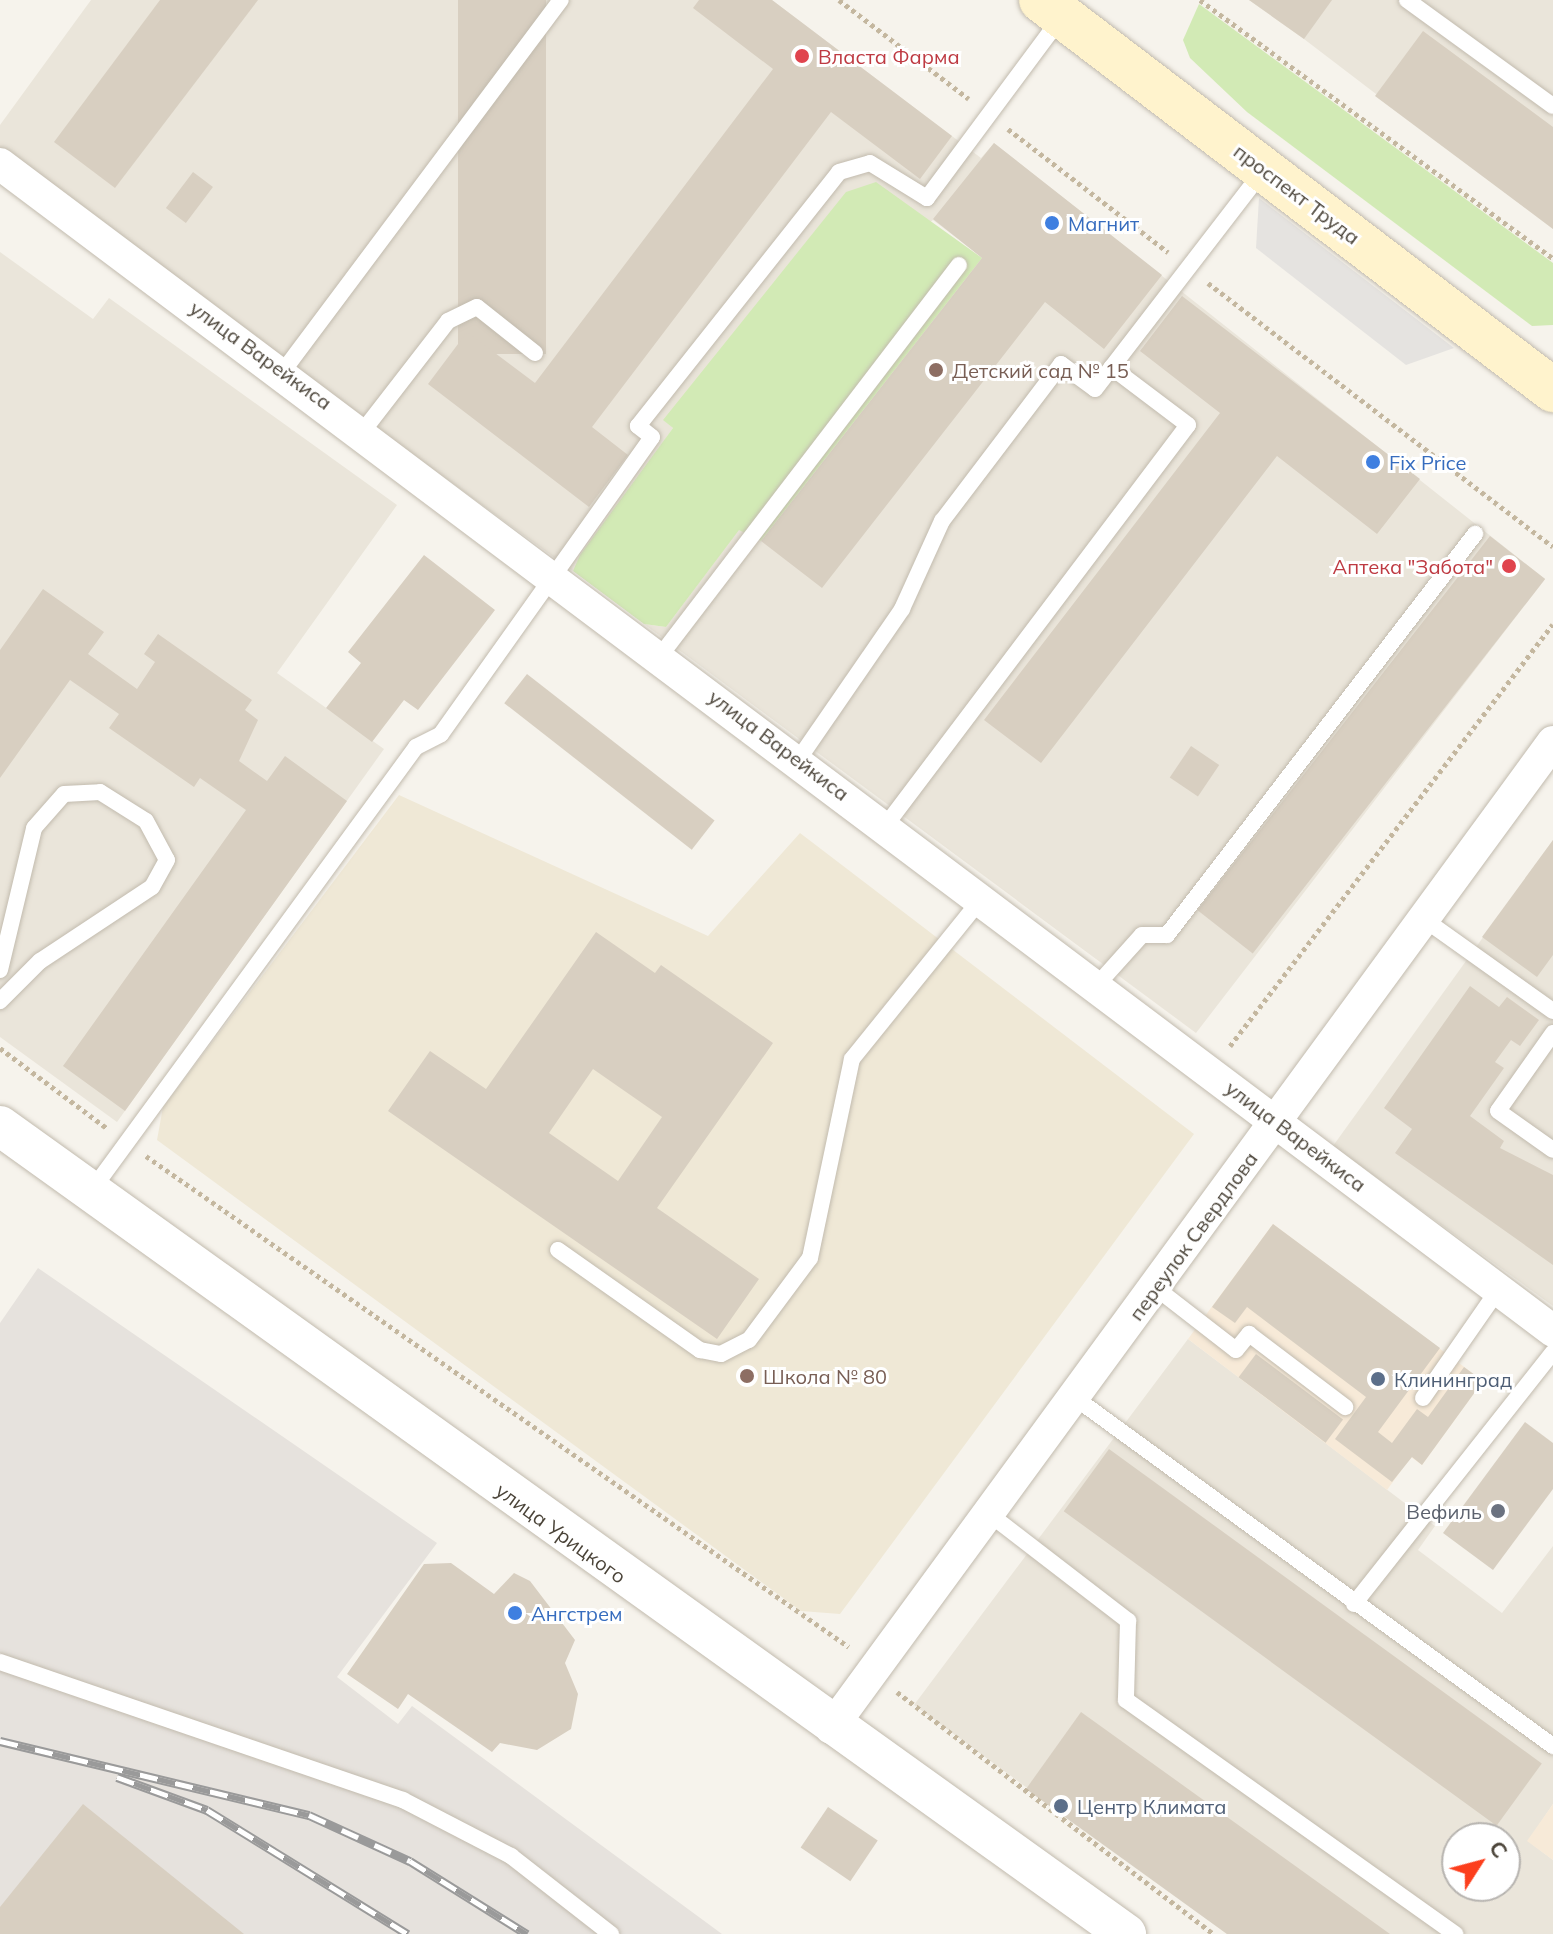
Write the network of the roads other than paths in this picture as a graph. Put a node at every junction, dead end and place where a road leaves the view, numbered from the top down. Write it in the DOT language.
graph roads {
  1 [pos="561,0"];
  2 [pos="1407,0"];
  3 [pos="1052,8"];
  4 [pos="1553,106"];
  5 [pos="0,164"];
  6 [pos="1264,169"];
  7 [pos="959,265"];
  8 [pos="535,353"];
  9 [pos="1111,367"];
  10 [pos="284,370"];
  11 [pos="1553,390"];
  12 [pos="363,431"];
  13 [pos="1475,534"];
  14 [pos="550,573"];
  15 [pos="660,656"];
  16 [pos="1553,742"];
  17 [pos="798,760"];
  18 [pos="886,825"];
  19 [pos="982,898"];
  20 [pos="1421,917"];
  21 [pos="0,970"];
  22 [pos="1097,985"];
  23 [pos="0,1001"];
  24 [pos="1553,1011"];
  25 [pos="1553,1033"];
  26 [pos="1277,1122"];
  27 [pos="0,1126"];
  28 [pos="1553,1150"];
  29 [pos="91,1191"];
  30 [pos="558,1250"];
  31 [pos="1156,1288"];
  32 [pos="1498,1290"];
  33 [pos="1553,1331"];
  34 [pos="1553,1352"];
  35 [pos="1074,1397"];
  36 [pos="1423,1398"];
  37 [pos="1345,1407"];
  38 [pos="988,1513"];
  39 [pos="1354,1604"];
  40 [pos="0,1662"];
  41 [pos="831,1728"];
  42 [pos="1553,1746"];
  43 [pos="611,1934"];
  44 [pos="1126,1934"];
  45 [pos="1455,1934"];
  1 -- 10 [label="lane"];
  2 -- 4 [label="lane"];
  3 -- 6 [label="main road, проспект Труда"];
  3 -- 14 [label="lane"];
  5 -- 10 [label="street, улица Варейкиса"];
  6 -- 9 [label="lane"];
  6 -- 11 [label="main road, проспект Труда"];
  7 -- 15 [label="lane"];
  8 -- 12 [label="lane"];
  9 -- 17 [label="lane"];
  9 -- 18 [label="lane"];
  10 -- 12 [label="street, улица Варейкиса"];
  12 -- 14 [label="street, улица Варейкиса"];
  13 -- 22 [label="lane"];
  14 -- 15 [label="street, улица Варейкиса"];
  14 -- 29 [label="lane"];
  15 -- 17 [label="street, улица Варейкиса"];
  16 -- 20 [label="street, переулок Свердлова"];
  17 -- 18 [label="street, улица Варейкиса"];
  18 -- 19 [label="street, улица Варейкиса"];
  19 -- 22 [label="street, улица Варейкиса"];
  19 -- 30 [label="lane"];
  20 -- 24 [label="lane"];
  20 -- 26 [label="street, переулок Свердлова"];
  21 -- 23 [label="lane"];
  22 -- 26 [label="street, улица Варейкиса"];
  25 -- 28 [label="lane"];
  26 -- 31 [label="street, переулок Свердлова"];
  26 -- 32 [label="street, улица Варейкиса"];
  27 -- 29 [label="street, улица Урицкого"];
  29 -- 41 [label="street, улица Урицкого"];
  31 -- 35 [label="street, переулок Свердлова"];
  31 -- 37 [label="lane"];
  32 -- 33 [label="street, улица Варейкиса"];
  32 -- 36 [label="lane"];
  34 -- 39 [label="lane"];
  35 -- 38 [label="street, переулок Свердлова"];
  35 -- 39 [label="lane"];
  38 -- 41 [label="street, переулок Свердлова"];
  38 -- 45 [label="lane"];
  39 -- 42 [label="lane"];
  40 -- 43 [label="lane"];
  41 -- 44 [label="street, улица Урицкого"];
}
